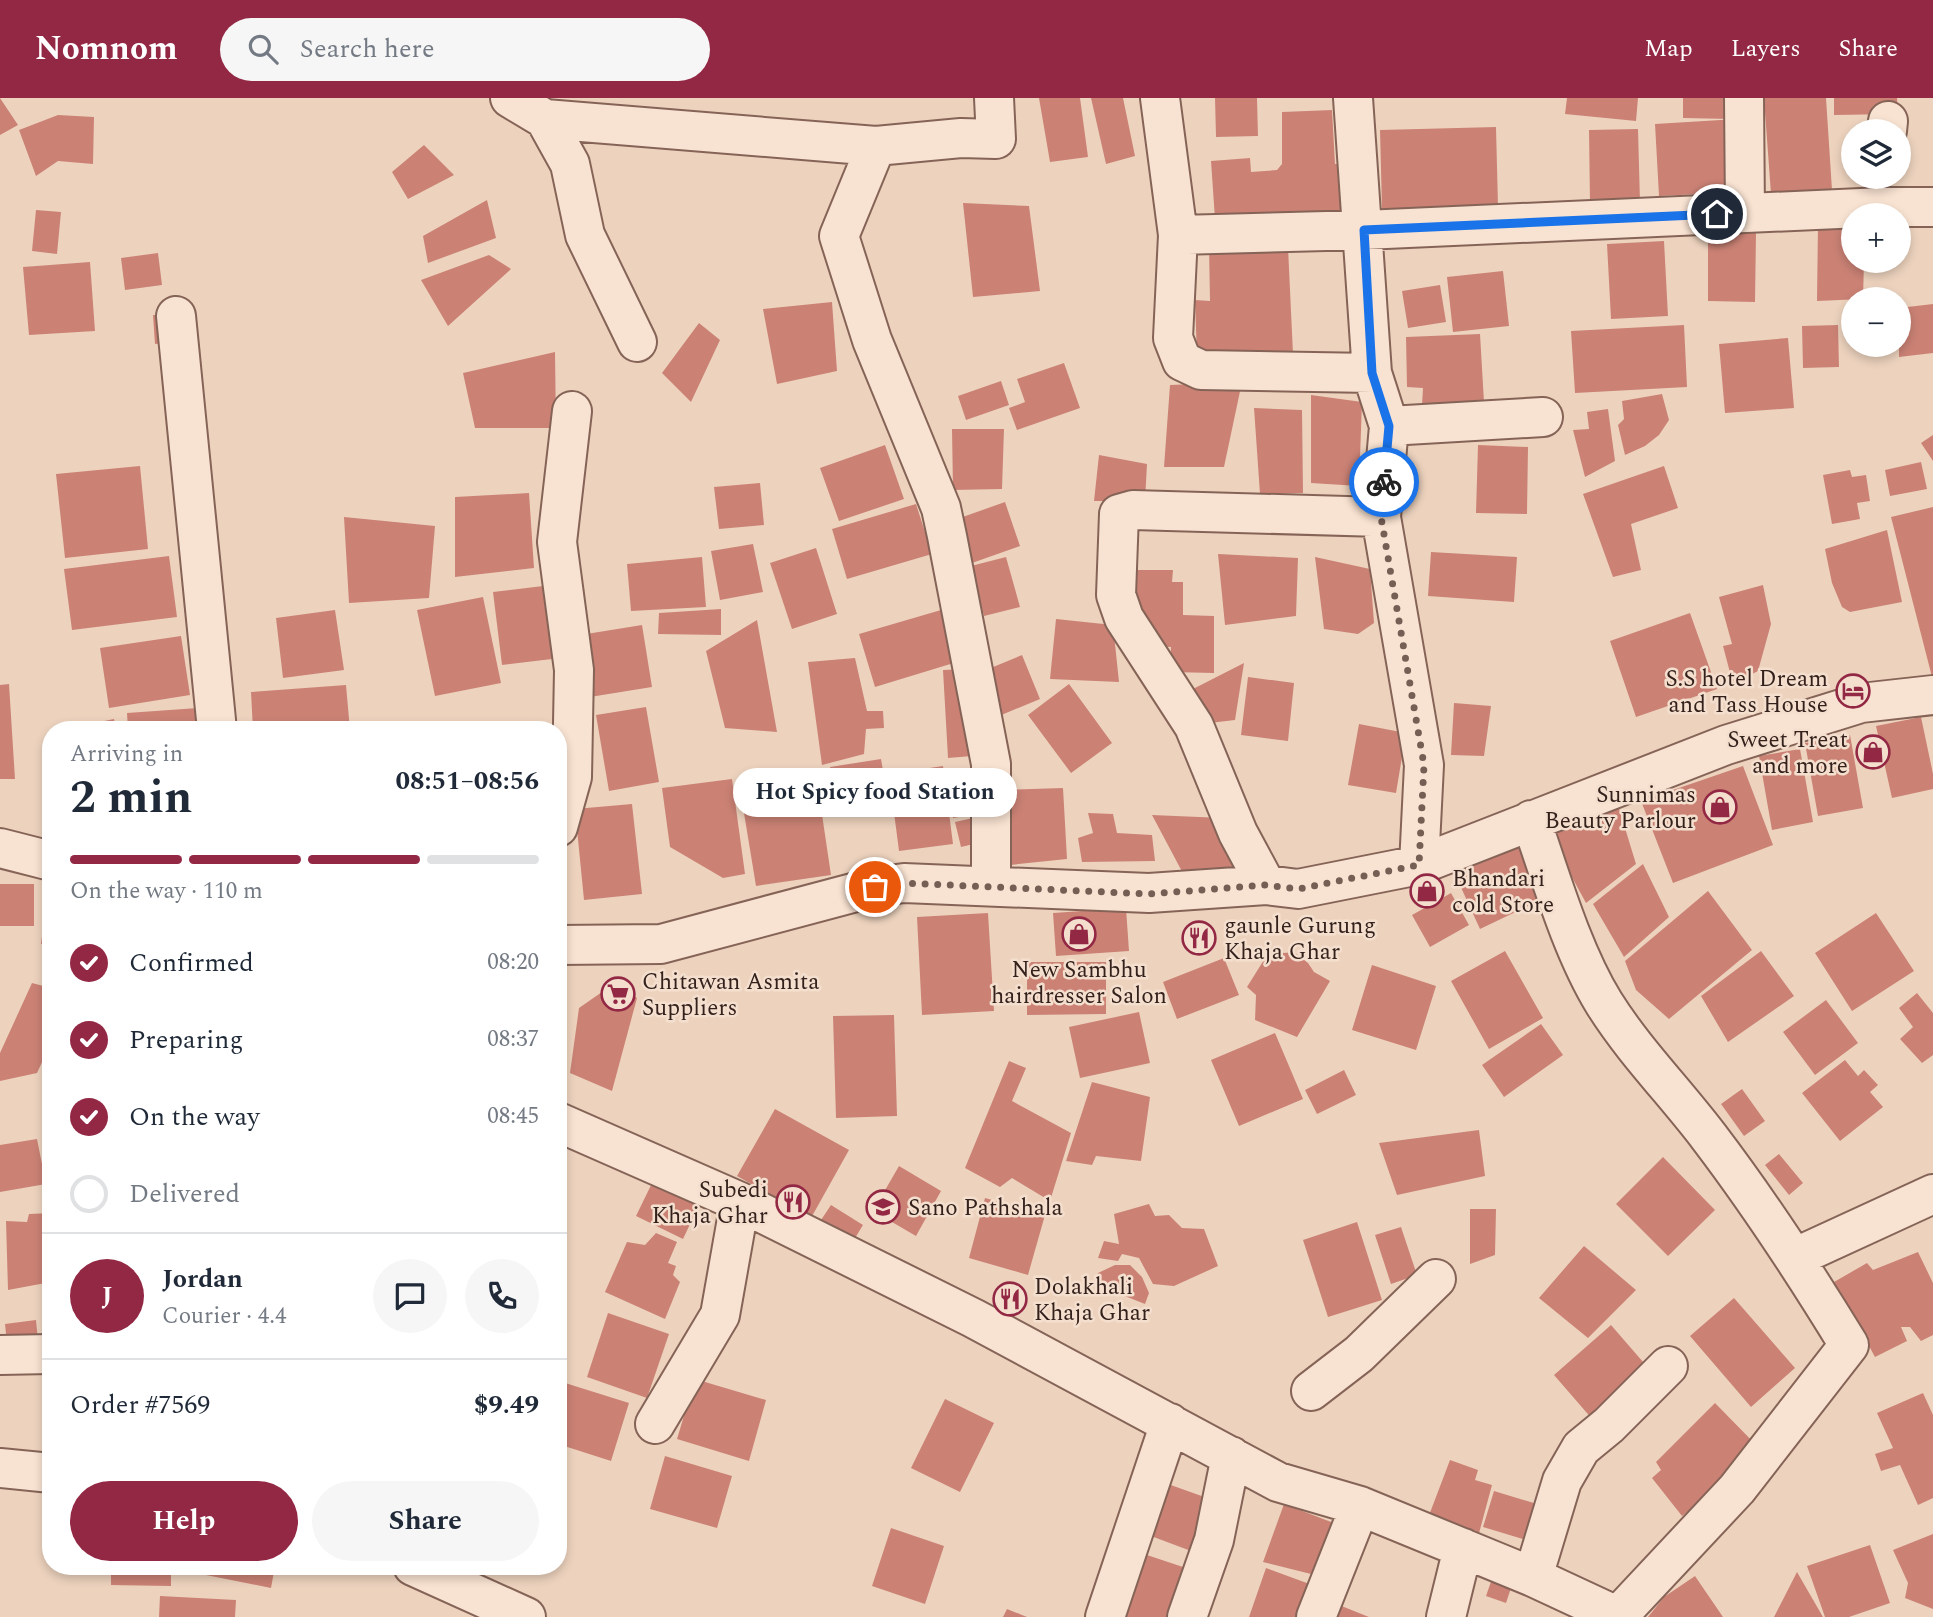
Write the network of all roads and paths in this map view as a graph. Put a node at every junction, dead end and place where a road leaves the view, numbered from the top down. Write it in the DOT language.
graph roads {
  1 [pos="510,98"];
  2 [pos="994,98"];
  3 [pos="1160,98"];
  4 [pos="1353,98"];
  5 [pos="1744,98"];
  6 [pos="545,119"];
  7 [pos="876,146"];
  8 [pos="1884,192"];
  9 [pos="1933,207"];
  10 [pos="1745,213"];
  11 [pos="1364,230"];
  12 [pos="1178,235"];
  13 [pos="176,316"];
  14 [pos="637,342"];
  15 [pos="1372,373"];
  16 [pos="572,411"];
  17 [pos="1543,417"];
  18 [pos="1389,426"];
  19 [pos="1381,517"];
  20 [pos="1933,695"];
  21 [pos="216,721"];
  22 [pos="567,795"];
  23 [pos="1531,820"];
  24 [pos="0,848"];
  25 [pos="42,859"];
  26 [pos="1419,865"];
  27 [pos="1266,885"];
  28 [pos="991,886"];
  29 [pos="567,945"];
  30 [pos="567,1126"];
  31 [pos="1933,1194"];
  32 [pos="740,1202"];
  33 [pos="1796,1257"];
  34 [pos="1436,1279"];
  35 [pos="42,1354"];
  36 [pos="0,1355"];
  37 [pos="1668,1366"];
  38 [pos="1311,1391"];
  39 [pos="1170,1423"];
  40 [pos="655,1424"];
  41 [pos="1231,1456"];
  42 [pos="0,1468"];
  43 [pos="42,1472"];
  44 [pos="1360,1506"];
  45 [pos="1463,1548"];
  46 [pos="433,1575"];
  47 [pos="1533,1577"];
  48 [pos="526,1617"];
  49 [pos="1105,1617"];
  50 [pos="1187,1617"];
  51 [pos="1316,1617"];
  52 [pos="1446,1617"];
  53 [pos="1618,1617"];
  1 -- 6 [label="street"];
  2 -- 7 [label="street"];
  3 -- 12 [label="street"];
  4 -- 11 [label="street"];
  5 -- 10 [label="street"];
  6 -- 7 [label="street"];
  6 -- 14 [label="street"];
  7 -- 28 [label="street"];
  8 -- 9 [label="street"];
  8 -- 10 [label="street"];
  10 -- 11 [label="street"];
  11 -- 12 [label="street"];
  11 -- 15 [label="street"];
  12 -- 15 [label="street"];
  13 -- 21 [label="street"];
  15 -- 18 [label="street"];
  16 -- 22 [label="street"];
  17 -- 18 [label="street"];
  18 -- 19 [label="street"];
  19 -- 26 [label="street"];
  19 -- 27 [label="street"];
  20 -- 23 [label="street"];
  23 -- 26 [label="street"];
  23 -- 33 [label="street"];
  24 -- 25 [label="street"];
  26 -- 27 [label="street"];
  27 -- 28 [label="street"];
  28 -- 29 [label="street"];
  30 -- 32 [label="street"];
  31 -- 33 [label="street"];
  32 -- 39 [label="street"];
  32 -- 40 [label="street"];
  33 -- 53 [label="street"];
  34 -- 38 [label="street"];
  35 -- 36 [label="street"];
  37 -- 47 [label="street"];
  39 -- 41 [label="street"];
  39 -- 49 [label="street"];
  41 -- 44 [label="street"];
  41 -- 50 [label="street"];
  42 -- 43 [label="street"];
  44 -- 45 [label="street"];
  44 -- 51 [label="street"];
  45 -- 47 [label="street"];
  45 -- 52 [label="street"];
  46 -- 48 [label="street"];
  47 -- 53 [label="street"];
}
